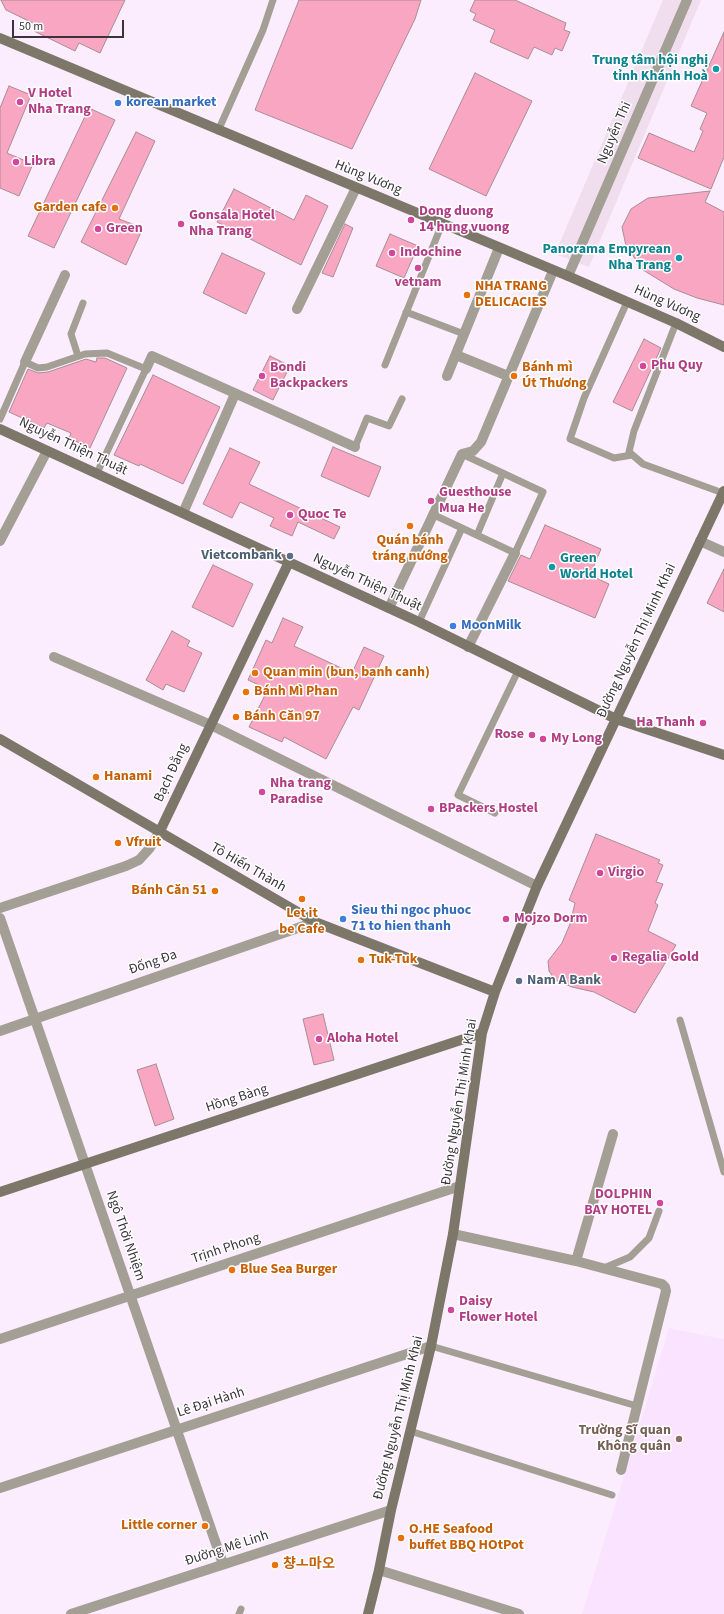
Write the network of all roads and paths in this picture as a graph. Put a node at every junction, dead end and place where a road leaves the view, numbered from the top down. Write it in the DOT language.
graph roads {
  1 [pos="273,0"];
  2 [pos="687,0"];
  3 [pos="0,38"];
  4 [pos="218,130"];
  5 [pos="356,188"];
  6 [pos="442,224"];
  7 [pos="499,248"];
  8 [pos="553,271"];
  9 [pos="64,275"];
  10 [pos="568,276"];
  11 [pos="627,302"];
  12 [pos="83,303"];
  13 [pos="297,309"];
  14 [pos="406,312"];
  15 [pos="676,323"];
  16 [pos="464,334"];
  17 [pos="724,347"];
  18 [pos="456,355"];
  19 [pos="78,356"];
  20 [pos="26,362"];
  21 [pos="385,365"];
  22 [pos="146,370"];
  23 [pos="447,376"];
  24 [pos="508,376"];
  25 [pos="235,394"];
  26 [pos="402,400"];
  27 [pos="0,419"];
  28 [pos="0,429"];
  29 [pos="355,447"];
  30 [pos="47,450"];
  31 [pos="462,454"];
  32 [pos="632,455"];
  33 [pos="97,473"];
  34 [pos="503,473"];
  35 [pos="723,492"];
  36 [pos="183,513"];
  37 [pos="432,514"];
  38 [pos="462,528"];
  39 [pos="477,535"];
  40 [pos="0,541"];
  41 [pos="700,541"];
  42 [pos="724,552"];
  43 [pos="515,553"];
  44 [pos="289,562"];
  45 [pos="389,608"];
  46 [pos="419,622"];
  47 [pos="468,647"];
  48 [pos="54,657"];
  49 [pos="518,671"];
  50 [pos="616,719"];
  51 [pos="211,724"];
  52 [pos="0,739"];
  53 [pos="724,755"];
  54 [pos="495,813"];
  55 [pos="159,833"];
  56 [pos="537,886"];
  57 [pos="0,908"];
  58 [pos="0,918"];
  59 [pos="315,922"];
  60 [pos="495,992"];
  61 [pos="35,1019"];
  62 [pos="680,1020"];
  63 [pos="0,1031"];
  64 [pos="482,1033"];
  65 [pos="613,1134"];
  66 [pos="85,1164"];
  67 [pos="724,1172"];
  68 [pos="460,1186"];
  69 [pos="0,1192"];
  70 [pos="658,1211"];
  71 [pos="453,1234"];
  72 [pos="576,1261"];
  73 [pos="604,1268"];
  74 [pos="130,1295"];
  75 [pos="0,1339"];
  76 [pos="431,1346"];
  77 [pos="637,1406"];
  78 [pos="177,1430"];
  79 [pos="410,1431"];
  80 [pos="621,1470"];
  81 [pos="0,1488"];
  82 [pos="612,1495"];
  83 [pos="391,1510"];
  84 [pos="223,1564"];
  85 [pos="379,1570"];
  86 [pos="71,1614"];
  87 [pos="368,1614"];
  88 [pos="519,1614"];
  1 -- 4 [label="lane"];
  2 -- 10 [label="street, Nguyễn Thi"];
  3 -- 4 [label="street, Hùng Vương"];
  4 -- 5 [label="street, Hùng Vương"];
  5 -- 6 [label="street, Hùng Vương"];
  5 -- 13 [label="street"];
  6 -- 7 [label="street, Hùng Vương"];
  6 -- 14 [label="lane"];
  7 -- 8 [label="street, Hùng Vương"];
  7 -- 16 [label="street"];
  8 -- 10 [label="street, Hùng Vương"];
  8 -- 24 [label="street"];
  9 -- 20 [label="street"];
  10 -- 11 [label="street, Hùng Vương"];
  11 -- 15 [label="street, Hùng Vương"];
  11 -- 32 [label="lane"];
  12 -- 19 [label="lane"];
  14 -- 16 [label="lane"];
  14 -- 21 [label="lane"];
  15 -- 17 [label="street, Hùng Vương"];
  15 -- 32 [label="lane"];
  16 -- 18 [label="street"];
  18 -- 23 [label="street"];
  18 -- 24 [label="street"];
  19 -- 20 [label="lane"];
  19 -- 22 [label="lane"];
  20 -- 27 [label="lane"];
  22 -- 25 [label="street"];
  22 -- 33 [label="lane"];
  24 -- 31 [label="street"];
  25 -- 29 [label="street"];
  25 -- 36 [label="street"];
  26 -- 29 [label="lane"];
  28 -- 30 [label="street, Nguyễn Thiện Thuật"];
  30 -- 33 [label="street, Nguyễn Thiện Thuật"];
  30 -- 40 [label="street"];
  31 -- 34 [label="lane"];
  31 -- 37 [label="street"];
  32 -- 35 [label="lane"];
  33 -- 36 [label="street, Nguyễn Thiện Thuật"];
  34 -- 39 [label="lane"];
  34 -- 43 [label="lane"];
  35 -- 41 [label="street, Đường Nguyễn Thị Minh Khai"];
  36 -- 44 [label="street, Nguyễn Thiện Thuật"];
  37 -- 38 [label="lane"];
  37 -- 45 [label="street"];
  38 -- 39 [label="lane"];
  38 -- 46 [label="lane"];
  39 -- 43 [label="lane"];
  41 -- 42 [label="street"];
  41 -- 50 [label="street, Đường Nguyễn Thị Minh Khai"];
  43 -- 47 [label="street"];
  44 -- 45 [label="street, Nguyễn Thiện Thuật"];
  44 -- 51 [label="street, Bạch Đằng"];
  45 -- 46 [label="street, Nguyễn Thiện Thuật"];
  46 -- 47 [label="street, Nguyễn Thiện Thuật"];
  47 -- 49 [label="street, Nguyễn Thiện Thuật"];
  48 -- 51 [label="street"];
  49 -- 50 [label="street, Nguyễn Thiện Thuật"];
  49 -- 54 [label="lane"];
  50 -- 53 [label="street, Nguyễn Thiện Thuật"];
  50 -- 56 [label="street, Đường Nguyễn Thị Minh Khai"];
  51 -- 55 [label="street, Bạch Đằng"];
  51 -- 56 [label="street"];
  52 -- 55 [label="street, Tô Hiến Thành"];
  55 -- 57 [label="street, Bạch Đằng"];
  55 -- 59 [label="street, Tô Hiến Thành"];
  56 -- 60 [label="street, Đường Nguyễn Thị Minh Khai"];
  58 -- 61 [label="street, Ngô Thời Nhiệm"];
  59 -- 60 [label="street, Tô Hiến Thành"];
  59 -- 61 [label="street, Đống Đa"];
  60 -- 64 [label="street, Đường Nguyễn Thị Minh Khai"];
  61 -- 63 [label="street, Đống Đa"];
  61 -- 66 [label="street, Ngô Thời Nhiệm"];
  62 -- 67 [label="lane"];
  64 -- 66 [label="street, Hồng Bàng"];
  64 -- 68 [label="street, Đường Nguyễn Thị Minh Khai"];
  65 -- 72 [label="street"];
  66 -- 69 [label="street, Hồng Bàng"];
  66 -- 74 [label="street, Ngô Thời Nhiệm"];
  68 -- 71 [label="street, Đường Nguyễn Thị Minh Khai"];
  68 -- 74 [label="street, Trịnh Phong"];
  70 -- 73 [label="lane"];
  71 -- 72 [label="street"];
  71 -- 76 [label="street, Đường Nguyễn Thị Minh Khai"];
  72 -- 73 [label="street"];
  73 -- 77 [label="street"];
  74 -- 75 [label="street, Trịnh Phong"];
  74 -- 78 [label="street, Ngô Thời Nhiệm"];
  76 -- 77 [label="lane"];
  76 -- 78 [label="street, Lê Đại Hành"];
  76 -- 79 [label="street, Đường Nguyễn Thị Minh Khai"];
  77 -- 80 [label="street"];
  78 -- 81 [label="street, Lê Đại Hành"];
  78 -- 84 [label="street, Ngô Thời Nhiệm"];
  79 -- 82 [label="lane"];
  79 -- 83 [label="street, Đường Nguyễn Thị Minh Khai"];
  83 -- 84 [label="street, Đường Mê Linh"];
  83 -- 85 [label="street, Đường Nguyễn Thị Minh Khai"];
  84 -- 86 [label="street, Đường Mê Linh"];
  85 -- 87 [label="street, Đường Nguyễn Thị Minh Khai"];
  85 -- 88 [label="street"];
}
